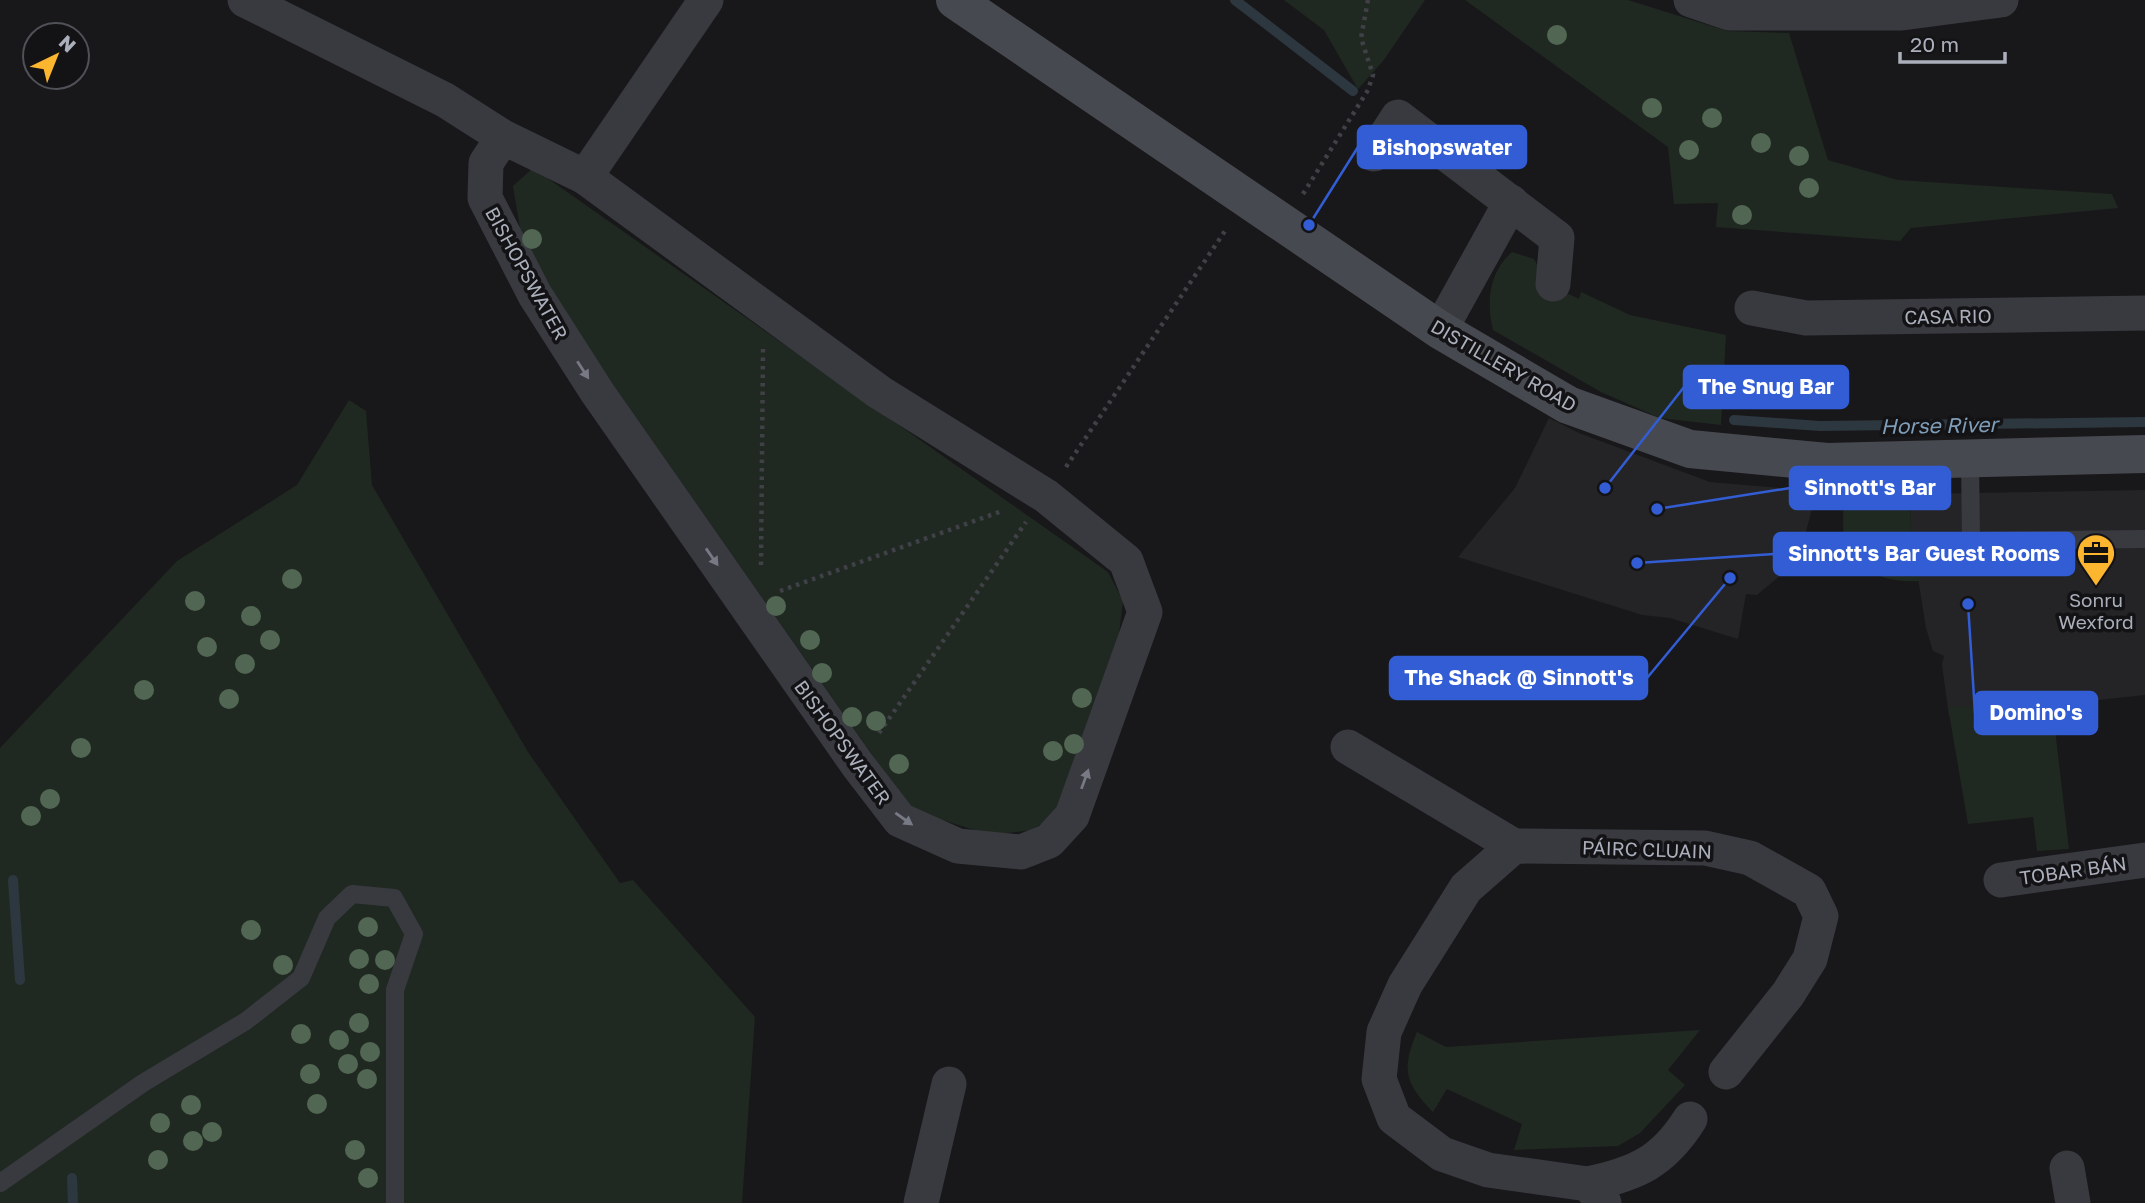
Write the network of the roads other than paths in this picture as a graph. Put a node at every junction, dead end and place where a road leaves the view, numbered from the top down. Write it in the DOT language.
graph roads {
  1 [pos="245,0"];
  2 [pos="706,0"];
  3 [pos="955,0"];
  4 [pos="1691,0"];
  5 [pos="2001,0"];
  6 [pos="503,137"];
  7 [pos="1374,154"];
  8 [pos="584,177"];
  9 [pos="1511,202"];
  10 [pos="1553,284"];
  11 [pos="1752,308"];
  12 [pos="2145,313"];
  13 [pos="1440,330"];
  14 [pos="2145,454"];
  15 [pos="1970,458"];
  16 [pos="2145,538"];
  17 [pos="1348,747"];
  18 [pos="1514,846"];
  19 [pos="2145,860"];
  20 [pos="2001,880"];
  21 [pos="1726,1072"];
  22 [pos="949,1084"];
  23 [pos="1690,1119"];
  24 [pos="2067,1168"];
  25 [pos="0,1183"];
  26 [pos="1596,1194"];
  27 [pos="395,1203"];
  28 [pos="921,1203"];
  29 [pos="2073,1203"];
  1 -- 6 [label="street, BISHOPSWATER"];
  2 -- 8 [label="street"];
  3 -- 13 [label="main road, DISTILLERY ROAD"];
  4 -- 5 [label="street"];
  6 -- 8 [label="street, BISHOPSWATER"];
  6 -- 8 [label="street, BISHOPSWATER, one-way"];
  7 -- 9 [label="street"];
  9 -- 10 [label="street"];
  9 -- 13 [label="street"];
  11 -- 12 [label="street, CASA RIO"];
  13 -- 15 [label="main road, DISTILLERY ROAD"];
  14 -- 15 [label="main road, DISTILLERY ROAD"];
  15 -- 16 [label="lane"];
  17 -- 18 [label="street"];
  18 -- 21 [label="street, PÁIRC CLUAIN"];
  18 -- 26 [label="street"];
  19 -- 20 [label="street, TOBAR BÁN"];
  22 -- 28 [label="street"];
  23 -- 26 [label="street"];
  24 -- 29 [label="street"];
  25 -- 27 [label="lane"];
}
